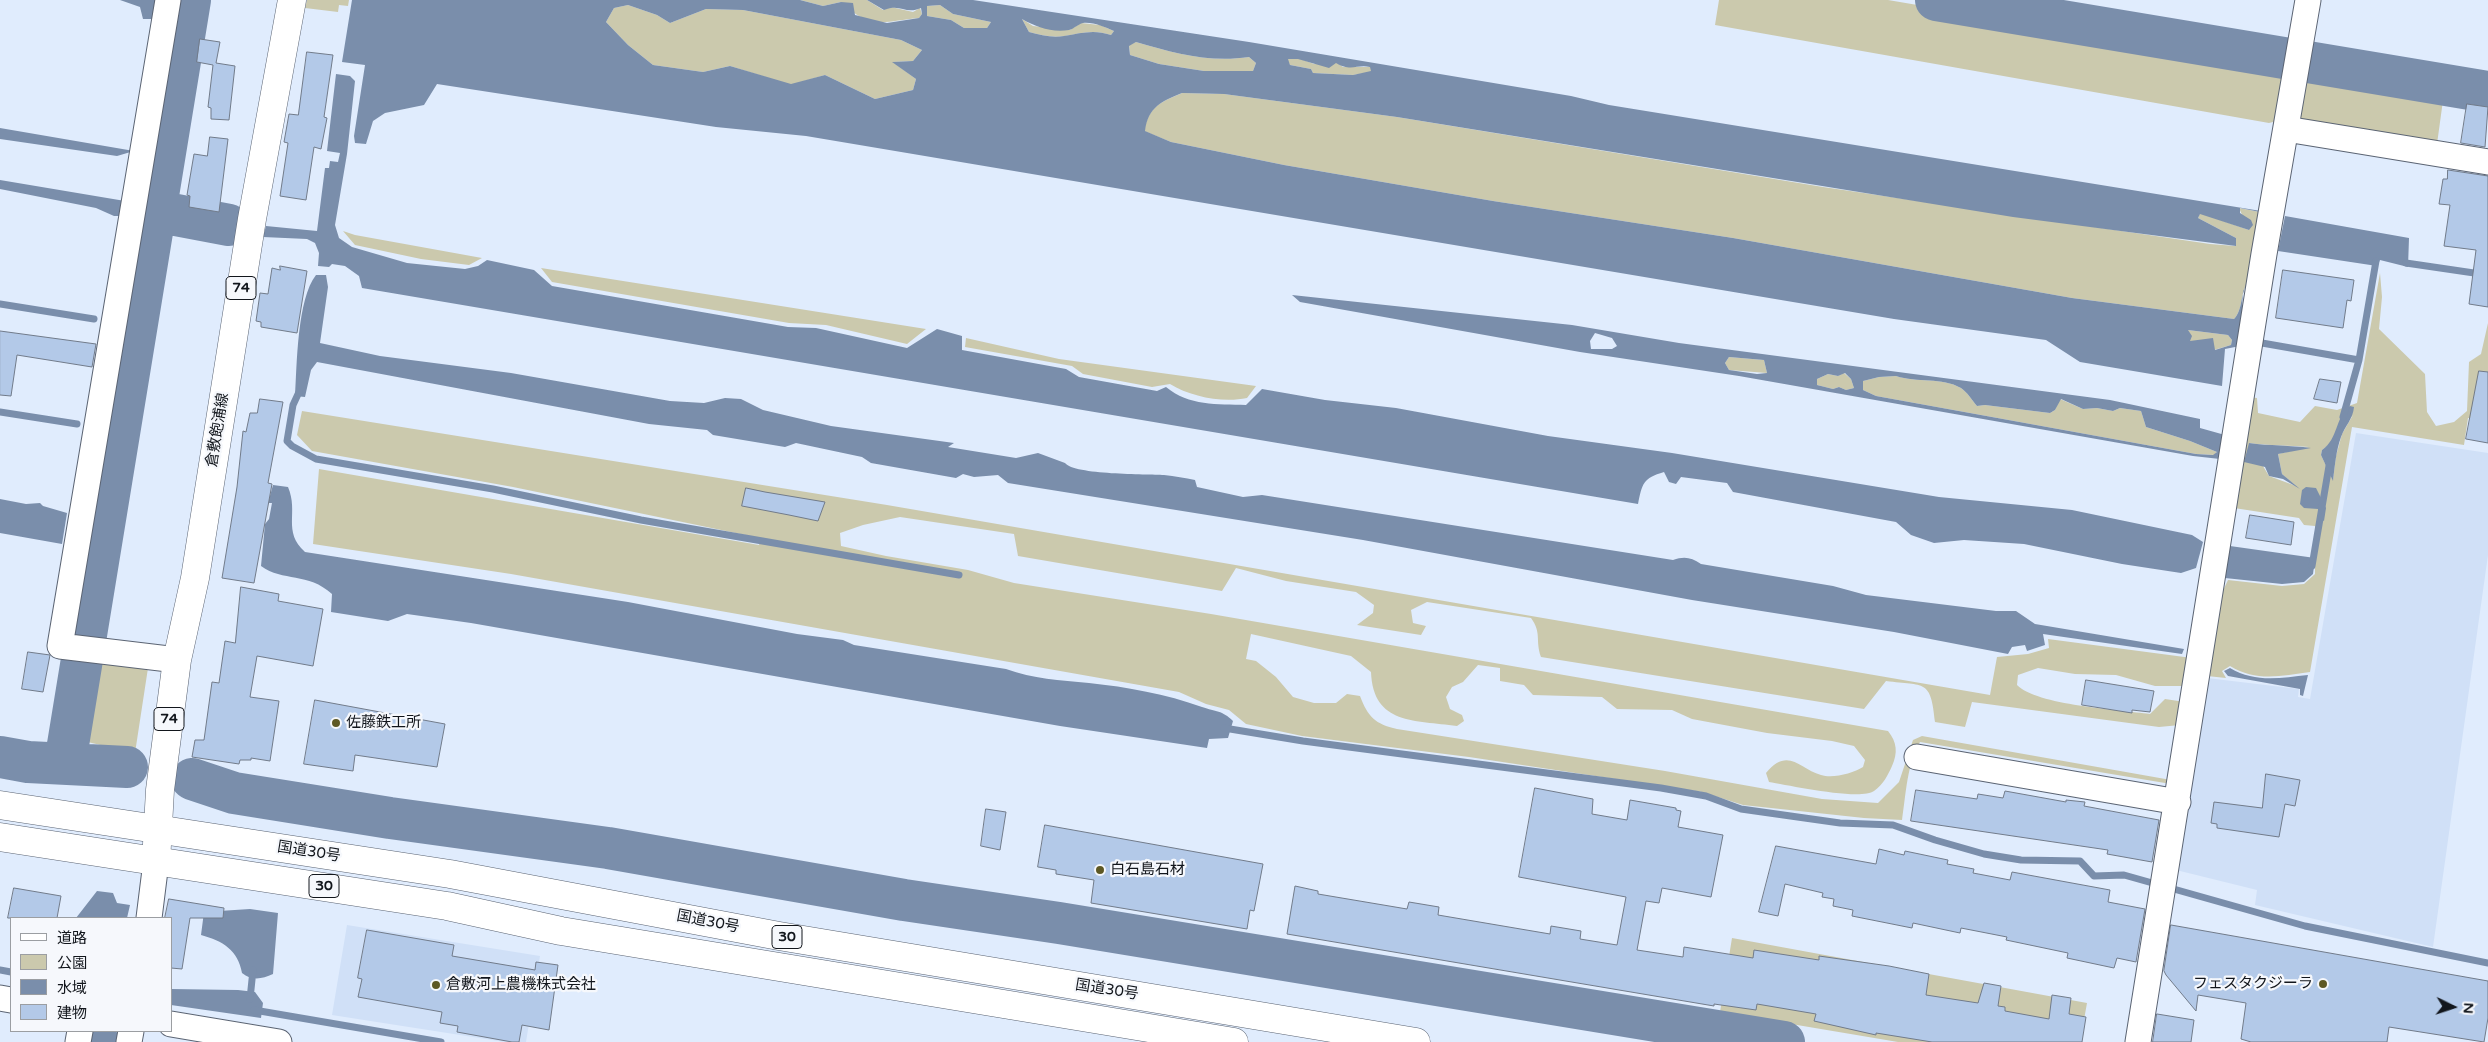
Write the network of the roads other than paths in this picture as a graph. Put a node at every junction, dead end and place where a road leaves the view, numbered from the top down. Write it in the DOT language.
graph roads {
  1 [pos="168,0"];
  2 [pos="292,0"];
  3 [pos="2308,0"];
  4 [pos="2286,129"];
  5 [pos="2488,162"];
  6 [pos="177,660"];
  7 [pos="1917,757"];
  8 [pos="2178,802"];
  9 [pos="0,806"];
  10 [pos="158,828"];
  11 [pos="0,837"];
  12 [pos="156,862"];
  13 [pos="149,917"];
  14 [pos="172,1024"];
  15 [pos="279,1042"];
  16 [pos="1234,1042"];
  17 [pos="1416,1042"];
  18 [pos="2138,1042"];
  1 -- 6 [label="street"];
  2 -- 6 [label="main road, 倉敷飽浦線 / 74"];
  3 -- 4 [label="street"];
  4 -- 5 [label="street"];
  4 -- 8 [label="street"];
  6 -- 10 [label="main road, 倉敷飽浦線 / 74"];
  7 -- 8 [label="street"];
  8 -- 18 [label="street"];
  9 -- 10 [label="main road, 国道30号 / 30"];
  10 -- 12 [label="main road, 倉敷飽浦線 / 74"];
  10 -- 17 [label="main road, 国道30号 / 30"];
  11 -- 12 [label="main road, 国道30号 / 30"];
  12 -- 13 [label="street"];
  12 -- 16 [label="main road, 国道30号 / 30"];
  14 -- 15 [label="street"];
}
